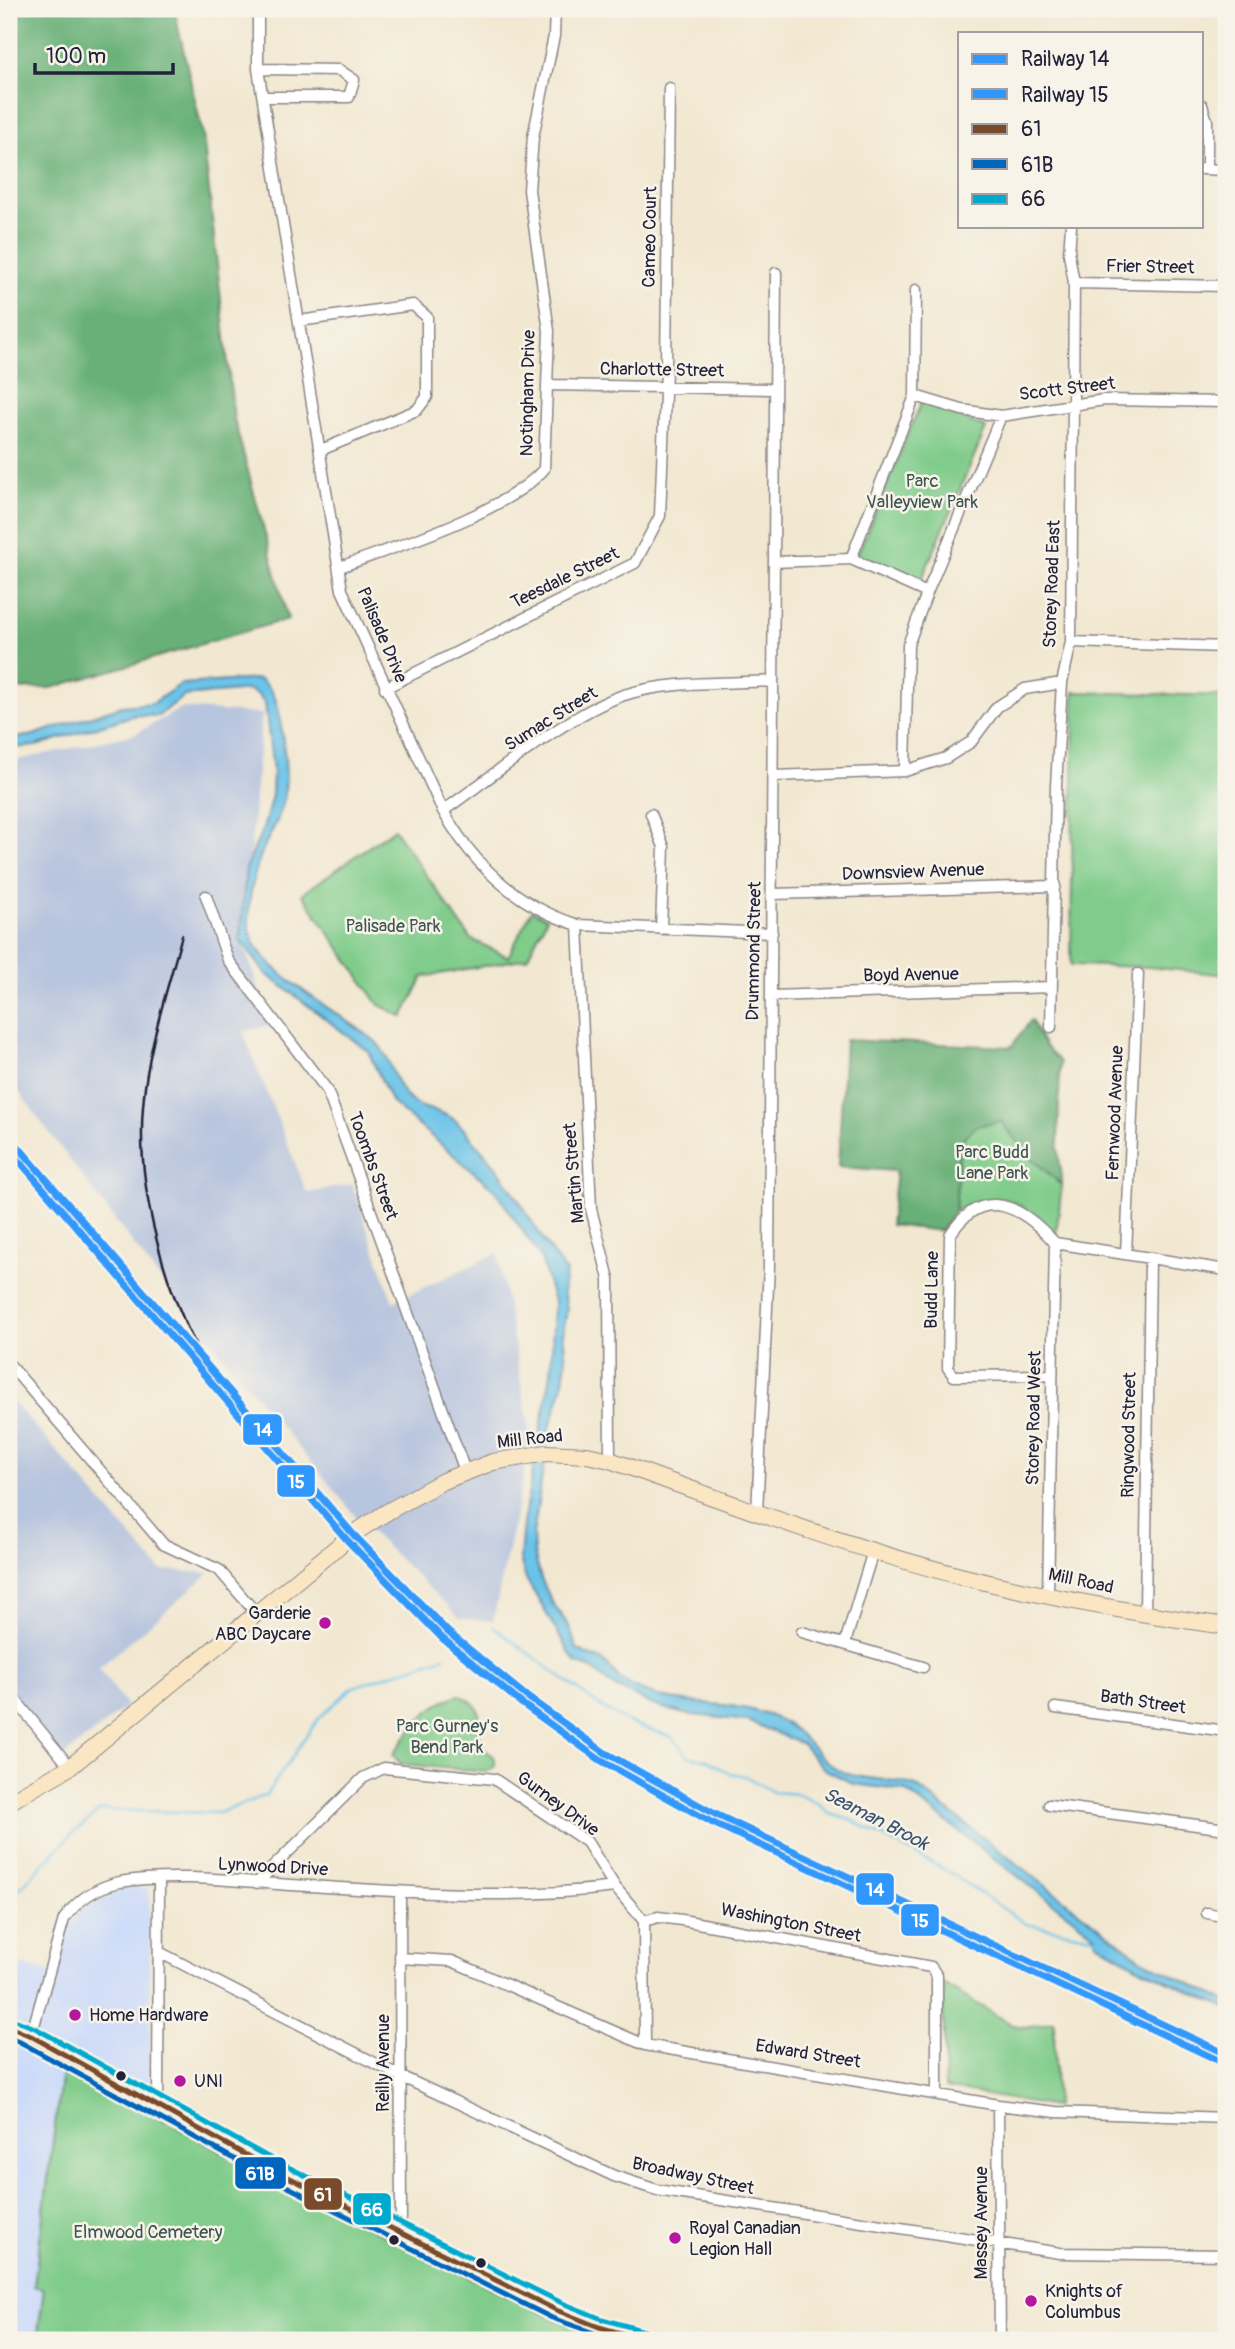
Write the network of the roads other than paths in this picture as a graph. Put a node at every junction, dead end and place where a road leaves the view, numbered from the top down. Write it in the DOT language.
graph roads {
  1 [pos="258,9"];
  2 [pos="555,9"];
  3 [pos="258,69"];
  4 [pos="668,88"];
  5 [pos="264,97"];
  6 [pos="1204,111"];
  7 [pos="1204,169"];
  8 [pos="1226,170"];
  9 [pos="1070,228"];
  10 [pos="776,273"];
  11 [pos="1074,283"];
  12 [pos="1226,286"];
  13 [pos="916,290"];
  14 [pos="299,321"];
  15 [pos="549,385"];
  16 [pos="664,387"];
  17 [pos="775,389"];
  18 [pos="915,396"];
  19 [pos="1226,402"];
  20 [pos="1073,406"];
  21 [pos="1002,416"];
  22 [pos="321,450"];
  23 [pos="851,559"];
  24 [pos="775,562"];
  25 [pos="340,567"];
  26 [pos="927,593"];
  27 [pos="1071,642"];
  28 [pos="1226,647"];
  29 [pos="773,681"];
  30 [pos="1062,683"];
  31 [pos="385,688"];
  32 [pos="905,771"];
  33 [pos="775,776"];
  34 [pos="443,811"];
  35 [pos="651,814"];
  36 [pos="1055,886"];
  37 [pos="773,894"];
  38 [pos="206,896"];
  39 [pos="578,925"];
  40 [pos="661,929"];
  41 [pos="772,933"];
  42 [pos="1138,974"];
  43 [pos="1052,988"];
  44 [pos="771,996"];
  45 [pos="1051,1027"];
  46 [pos="1055,1243"];
  47 [pos="1126,1254"];
  48 [pos="1150,1258"];
  49 [pos="1226,1270"];
  50 [pos="9,1364"];
  51 [pos="1051,1375"];
  52 [pos="610,1460"];
  53 [pos="465,1471"];
  54 [pos="757,1512"];
  55 [pos="873,1551"];
  56 [pos="1048,1594"];
  57 [pos="256,1613"];
  58 [pos="1145,1613"];
  59 [pos="1226,1626"];
  60 [pos="802,1632"];
  61 [pos="845,1643"];
  62 [pos="923,1667"];
  63 [pos="9,1692"];
  64 [pos="1055,1708"];
  65 [pos="1226,1731"];
  66 [pos="70,1767"];
  67 [pos="9,1802"];
  68 [pos="1049,1805"];
  69 [pos="1226,1829"];
  70 [pos="159,1880"];
  71 [pos="257,1883"];
  72 [pos="615,1887"];
  73 [pos="400,1892"];
  74 [pos="1207,1913"];
  75 [pos="1226,1917"];
  76 [pos="644,1920"];
  77 [pos="159,1952"];
  78 [pos="400,1958"];
  79 [pos="9,2027"];
  80 [pos="31,2036"];
  81 [pos="645,2045"];
  82 [pos="400,2076"];
  83 [pos="937,2093"];
  84 [pos="998,2105"];
  85 [pos="158,2106"];
  86 [pos="1226,2118"];
  87 [pos="401,2234"];
  88 [pos="998,2246"];
  89 [pos="1226,2255"];
  90 [pos="646,2340"];
  91 [pos="1000,2340"];
  1 -- 3 [label="street, Palisade Drive"];
  2 -- 15 [label="street, Notingham Drive"];
  3 -- 5 [label="street, Palisade Drive"];
  3 -- 5 [label="street"];
  4 -- 16 [label="street, Cameo Court"];
  5 -- 14 [label="street, Palisade Drive"];
  6 -- 7 [label="street"];
  7 -- 8 [label="street"];
  9 -- 11 [label="street, Storey Road East"];
  10 -- 17 [label="street, Drummond Street"];
  11 -- 12 [label="street, Frier Street"];
  11 -- 20 [label="street, Storey Road East"];
  13 -- 18 [label="street"];
  14 -- 22 [label="street, Palisade Drive"];
  14 -- 22 [label="street"];
  15 -- 16 [label="street, Charlotte Street"];
  15 -- 25 [label="street, Notingham Drive"];
  16 -- 17 [label="street, Charlotte Street"];
  16 -- 31 [label="street, Teesdale Street"];
  17 -- 24 [label="street, Drummond Street"];
  18 -- 21 [label="street, Scott Street"];
  18 -- 23 [label="street"];
  19 -- 20 [label="street, Scott Street"];
  20 -- 21 [label="street, Scott Street"];
  20 -- 27 [label="street, Storey Road East"];
  21 -- 26 [label="street"];
  22 -- 25 [label="street, Palisade Drive"];
  23 -- 24 [label="street"];
  23 -- 26 [label="street"];
  24 -- 29 [label="street, Drummond Street"];
  25 -- 31 [label="street, Palisade Drive"];
  26 -- 32 [label="street"];
  27 -- 28 [label="street"];
  27 -- 30 [label="street, Storey Road East"];
  29 -- 33 [label="street, Drummond Street"];
  29 -- 34 [label="street, Sumac Street"];
  30 -- 32 [label="street"];
  30 -- 36 [label="street, Storey Road East"];
  31 -- 34 [label="street, Palisade Drive"];
  32 -- 33 [label="street"];
  33 -- 37 [label="street, Drummond Street"];
  34 -- 39 [label="street, Palisade Drive"];
  35 -- 40 [label="street"];
  36 -- 37 [label="street, Downsview Avenue"];
  36 -- 43 [label="street, Storey Road East"];
  37 -- 41 [label="street, Drummond Street"];
  38 -- 53 [label="street, Toombs Street"];
  39 -- 40 [label="street, Palisade Drive"];
  39 -- 52 [label="street, Martin Street"];
  40 -- 41 [label="street, Palisade Drive"];
  41 -- 44 [label="street, Drummond Street"];
  42 -- 47 [label="street, Fernwood Avenue"];
  43 -- 44 [label="street, Boyd Avenue"];
  43 -- 45 [label="street, Storey Road East"];
  44 -- 54 [label="street, Drummond Street"];
  46 -- 47 [label="street"];
  46 -- 51 [label="street, Storey Road West"];
  46 -- 51 [label="street, Budd Lane"];
  47 -- 48 [label="street"];
  48 -- 49 [label="street"];
  48 -- 58 [label="street, Ringwood Street"];
  50 -- 57 [label="street"];
  51 -- 56 [label="street, Storey Road West"];
  52 -- 53 [label="street, Mill Road"];
  52 -- 54 [label="street, Mill Road"];
  53 -- 57 [label="street, Mill Road"];
  54 -- 55 [label="street, Mill Road"];
  55 -- 56 [label="street, Mill Road"];
  55 -- 61 [label="street"];
  56 -- 58 [label="street, Mill Road"];
  57 -- 66 [label="street, Mill Road"];
  58 -- 59 [label="street, Mill Road"];
  60 -- 61 [label="street"];
  61 -- 62 [label="street"];
  63 -- 66 [label="street"];
  64 -- 65 [label="street, Bath Street"];
  66 -- 67 [label="street, Mill Road"];
  68 -- 69 [label="street"];
  70 -- 71 [label="street, Lynwood Drive"];
  70 -- 77 [label="street"];
  70 -- 80 [label="street, Lynwood Drive"];
  71 -- 72 [label="street, Gurney Drive"];
  71 -- 73 [label="street, Lynwood Drive"];
  72 -- 73 [label="street, Lynwood Drive"];
  72 -- 76 [label="street, Gurney Drive"];
  73 -- 78 [label="street, Reilly Avenue"];
  74 -- 75 [label="street"];
  76 -- 81 [label="street"];
  76 -- 83 [label="street, Washington Street"];
  77 -- 82 [label="street, Broadway Street"];
  77 -- 85 [label="street"];
  78 -- 81 [label="street, Edward Street"];
  78 -- 82 [label="street, Reilly Avenue"];
  79 -- 80 [label="main road"];
  80 -- 85 [label="main road"];
  81 -- 83 [label="street, Edward Street"];
  82 -- 87 [label="street, Reilly Avenue"];
  82 -- 88 [label="street, Broadway Street"];
  83 -- 84 [label="street, Edward Street"];
  84 -- 86 [label="street, Edward Street"];
  84 -- 88 [label="street, Massey Avenue"];
  85 -- 87 [label="main road"];
  87 -- 90 [label="main road"];
  88 -- 89 [label="street, Broadway Street"];
  88 -- 91 [label="street, Massey Avenue"];
}
